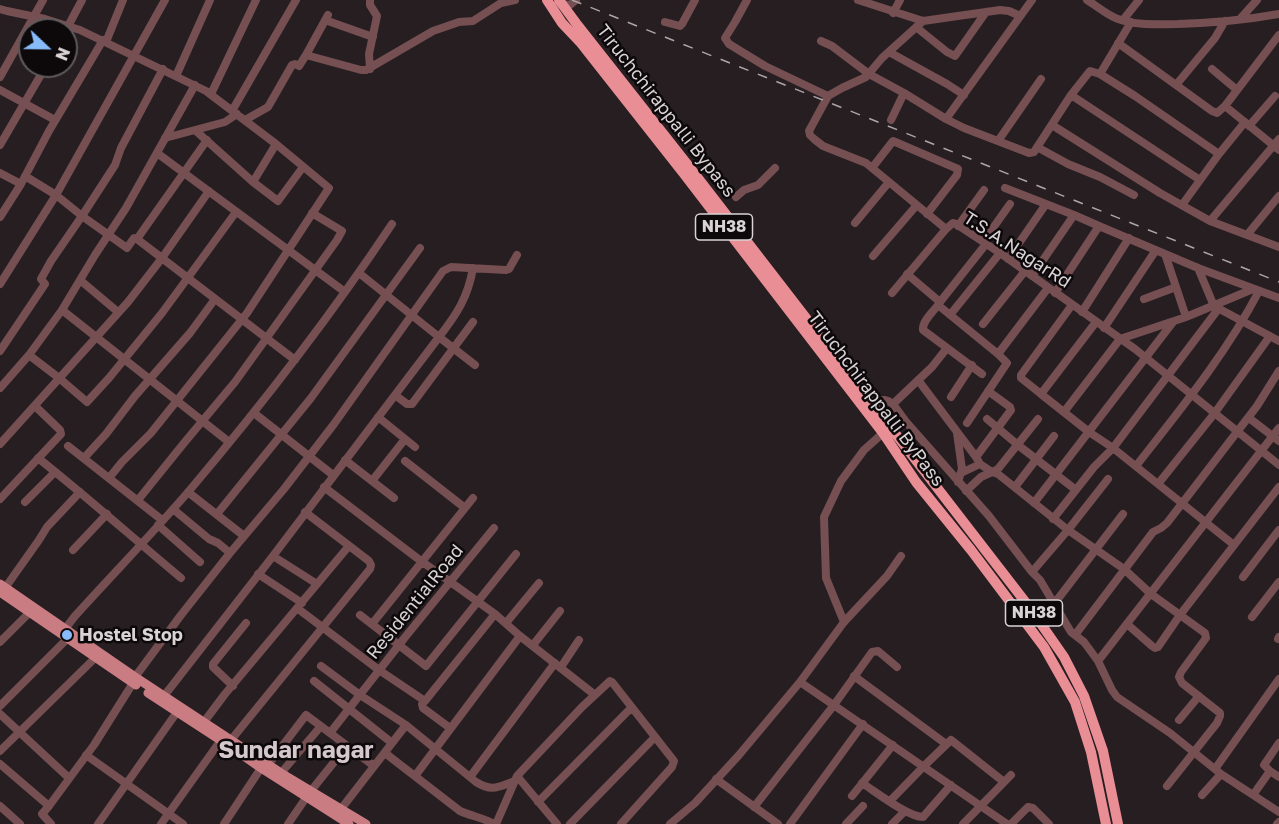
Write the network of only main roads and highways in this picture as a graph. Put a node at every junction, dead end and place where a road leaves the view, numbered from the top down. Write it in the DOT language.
graph roads {
  1 [pos="547,0"];
  2 [pos="559,0"];
  3 [pos="888,432"];
  4 [pos="2,588"];
  5 [pos="64,634"];
  6 [pos="134,680"];
  7 [pos="173,707"];
  8 [pos="264,766"];
  9 [pos="309,795"];
  10 [pos="349,824"];
  11 [pos="366,824"];
  12 [pos="1106,824"];
  13 [pos="1118,824"];
  1 -- 3 [label="highway, Tiruchchirappalli ByPass / NH38"];
  2 -- 3 [label="highway, Tiruchchirappalli Bypass / NH38"];
  3 -- 12 [label="highway, Tiruchchirappalli ByPass / NH38"];
  3 -- 13 [label="highway, Tiruchchirappalli Bypass / NH38"];
  4 -- 5 [label="main road"];
  4 -- 5 [label="main road"];
  5 -- 6 [label="main road"];
  5 -- 6 [label="main road"];
  6 -- 7 [label="main road"];
  6 -- 7 [label="main road"];
  7 -- 8 [label="main road"];
  7 -- 8 [label="main road"];
  8 -- 9 [label="main road"];
  8 -- 9 [label="main road"];
  9 -- 10 [label="main road"];
  9 -- 11 [label="main road"];
}
